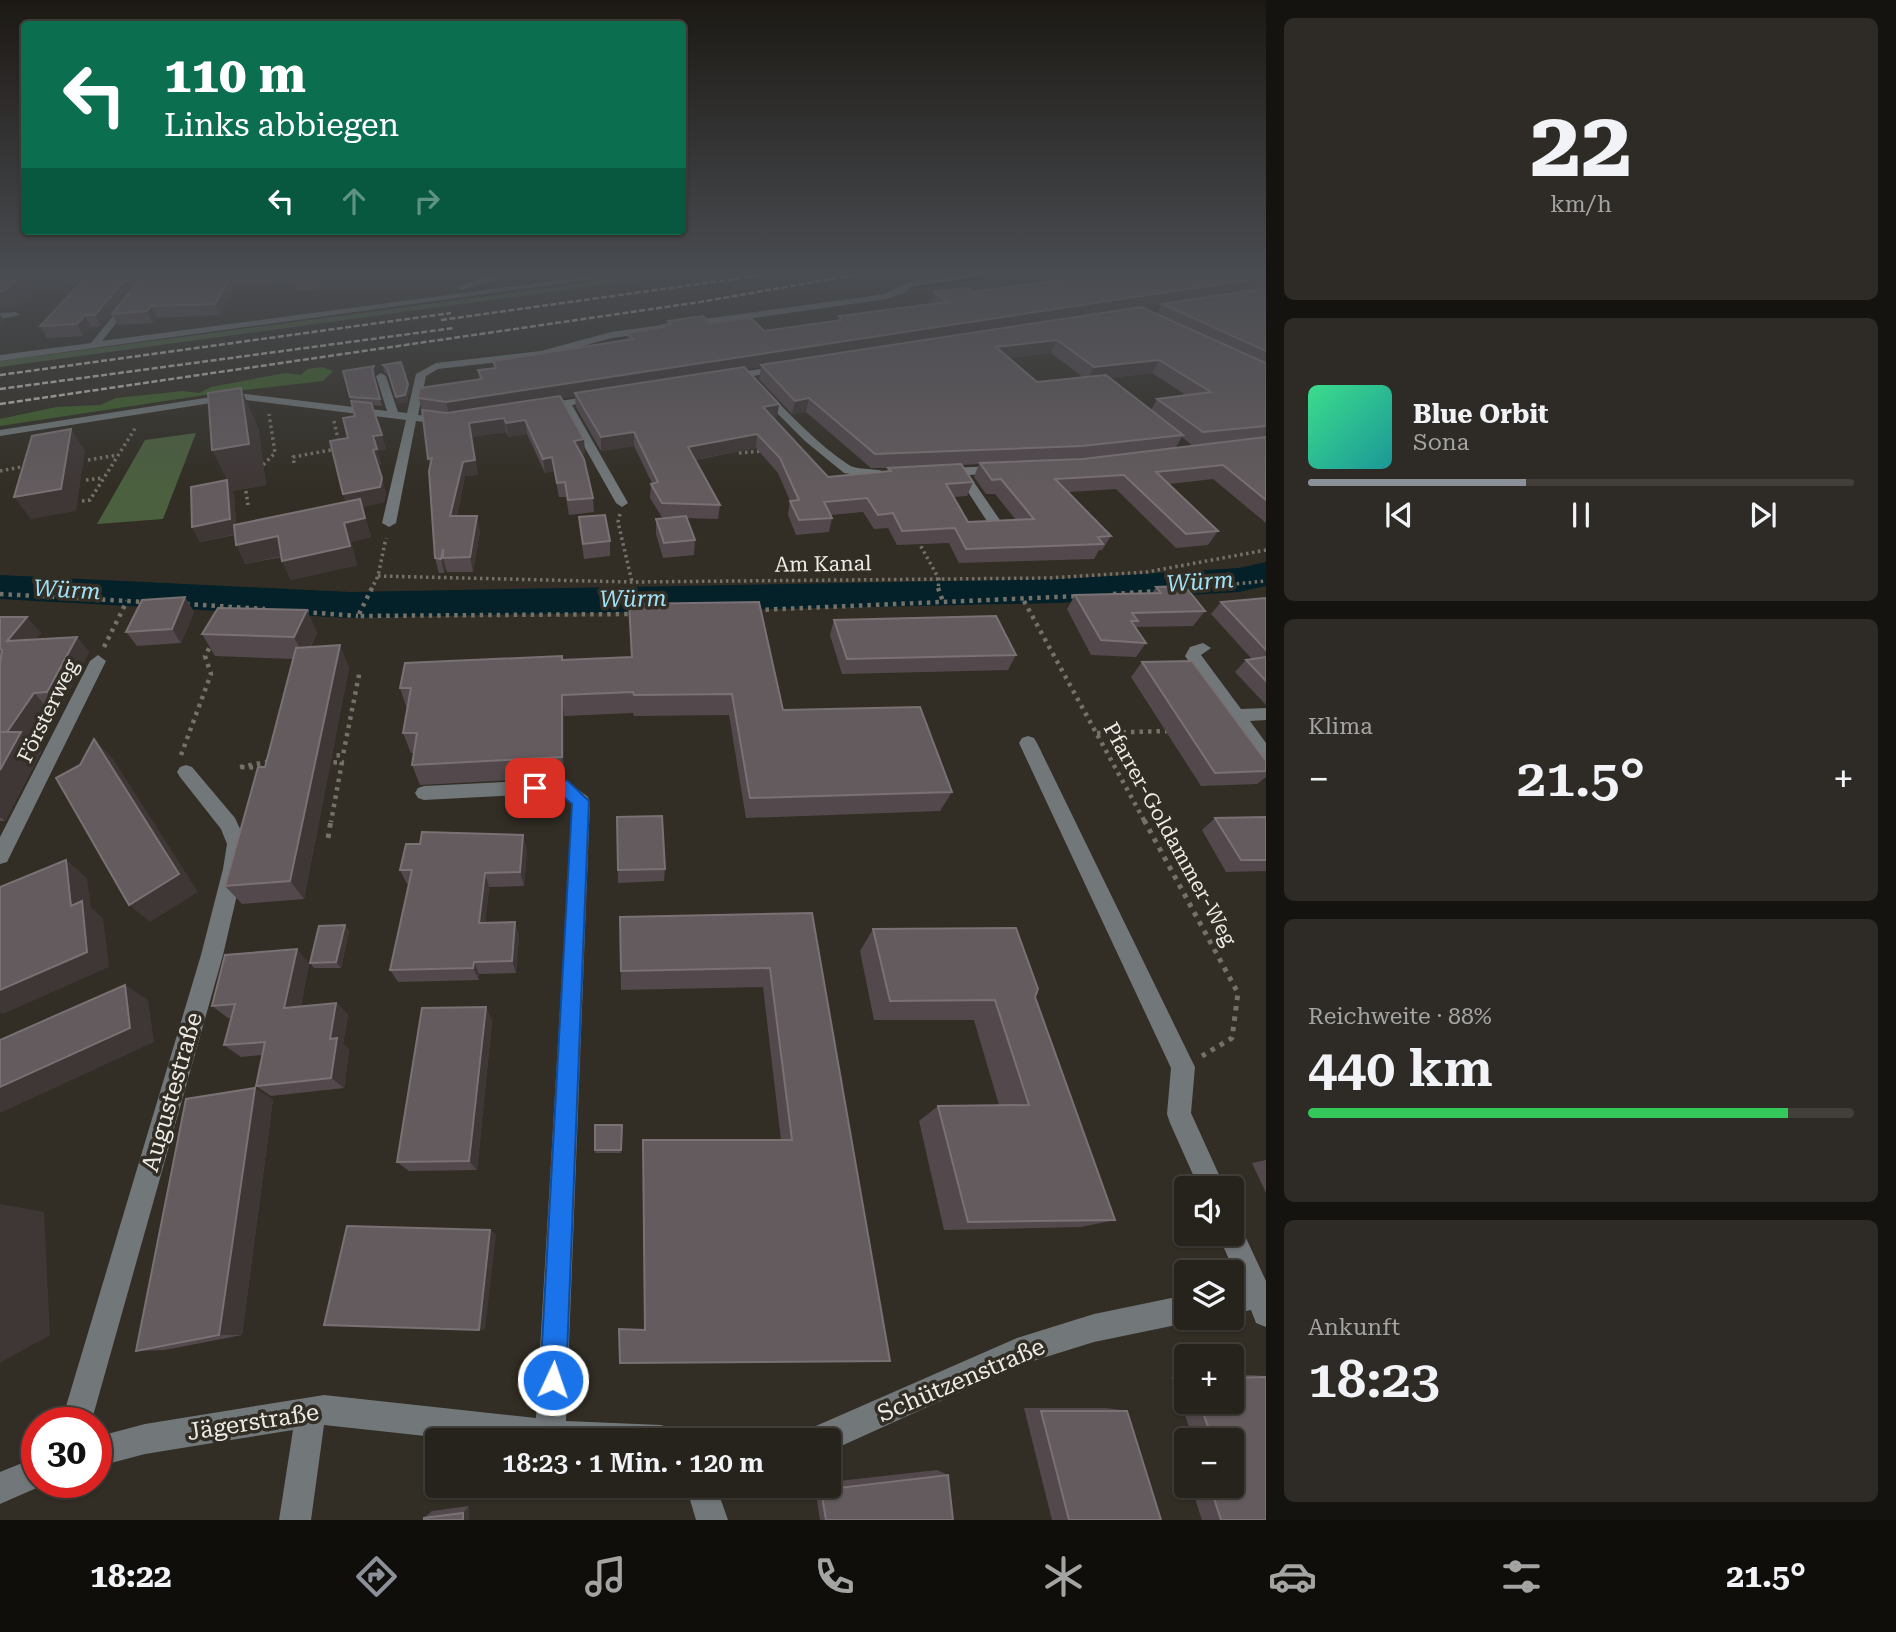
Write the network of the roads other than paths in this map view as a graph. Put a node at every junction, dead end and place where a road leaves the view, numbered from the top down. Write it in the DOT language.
graph roads {
  1 [pos="77,346"];
  2 [pos="571,346"];
  3 [pos="0,358"];
  4 [pos="796,366"];
  5 [pos="745,374"];
  6 [pos="381,376"];
  7 [pos="717,379"];
  8 [pos="607,396"];
  9 [pos="565,403"];
  10 [pos="526,409"];
  11 [pos="393,414"];
  12 [pos="412,416"];
  13 [pos="462,419"];
  14 [pos="0,433"];
  15 [pos="1012,470"];
  16 [pos="961,472"];
  17 [pos="937,473"];
  18 [pos="900,474"];
  19 [pos="622,503"];
  20 [pos="389,523"];
  21 [pos="998,526"];
  22 [pos="1203,648"];
  23 [pos="98,661"];
  24 [pos="1266,714"];
  25 [pos="1237,716"];
  26 [pos="1028,743"];
  27 [pos="1266,756"];
  28 [pos="186,772"];
  29 [pos="424,793"];
  30 [pos="0,856"];
  31 [pos="1207,1176"];
  32 [pos="1235,1246"];
  33 [pos="1252,1303"];
  34 [pos="1174,1311"];
  35 [pos="81,1407"];
  36 [pos="311,1412"];
  37 [pos="487,1428"];
  38 [pos="550,1428"];
  39 [pos="841,1431"];
  40 [pos="112,1448"];
  41 [pos="21,1479"];
  42 [pos="0,1488"];
  43 [pos="295,1520"];
  1 -- 3 [label="street"];
  2 -- 12 [label="street"];
  4 -- 5 [label="street"];
  5 -- 7 [label="street"];
  5 -- 18 [label="street"];
  6 -- 11 [label="street"];
  8 -- 9 [label="street"];
  9 -- 10 [label="street"];
  9 -- 19 [label="street"];
  11 -- 12 [label="street"];
  11 -- 14 [label="street"];
  12 -- 13 [label="street"];
  12 -- 20 [label="street"];
  15 -- 16 [label="street"];
  16 -- 17 [label="street"];
  16 -- 21 [label="street"];
  22 -- 25 [label="street"];
  23 -- 30 [label="street, Försterweg"];
  24 -- 25 [label="street"];
  25 -- 27 [label="street"];
  26 -- 31 [label="street"];
  28 -- 35 [label="street, Augustestraße"];
  29 -- 38 [label="street"];
  32 -- 33 [label="street"];
  34 -- 39 [label="street, Schützenstraße"];
  36 -- 37 [label="street, Jägerstraße"];
  36 -- 40 [label="street, Jägerstraße"];
  36 -- 43 [label="street"];
  41 -- 42 [label="street"];
}
